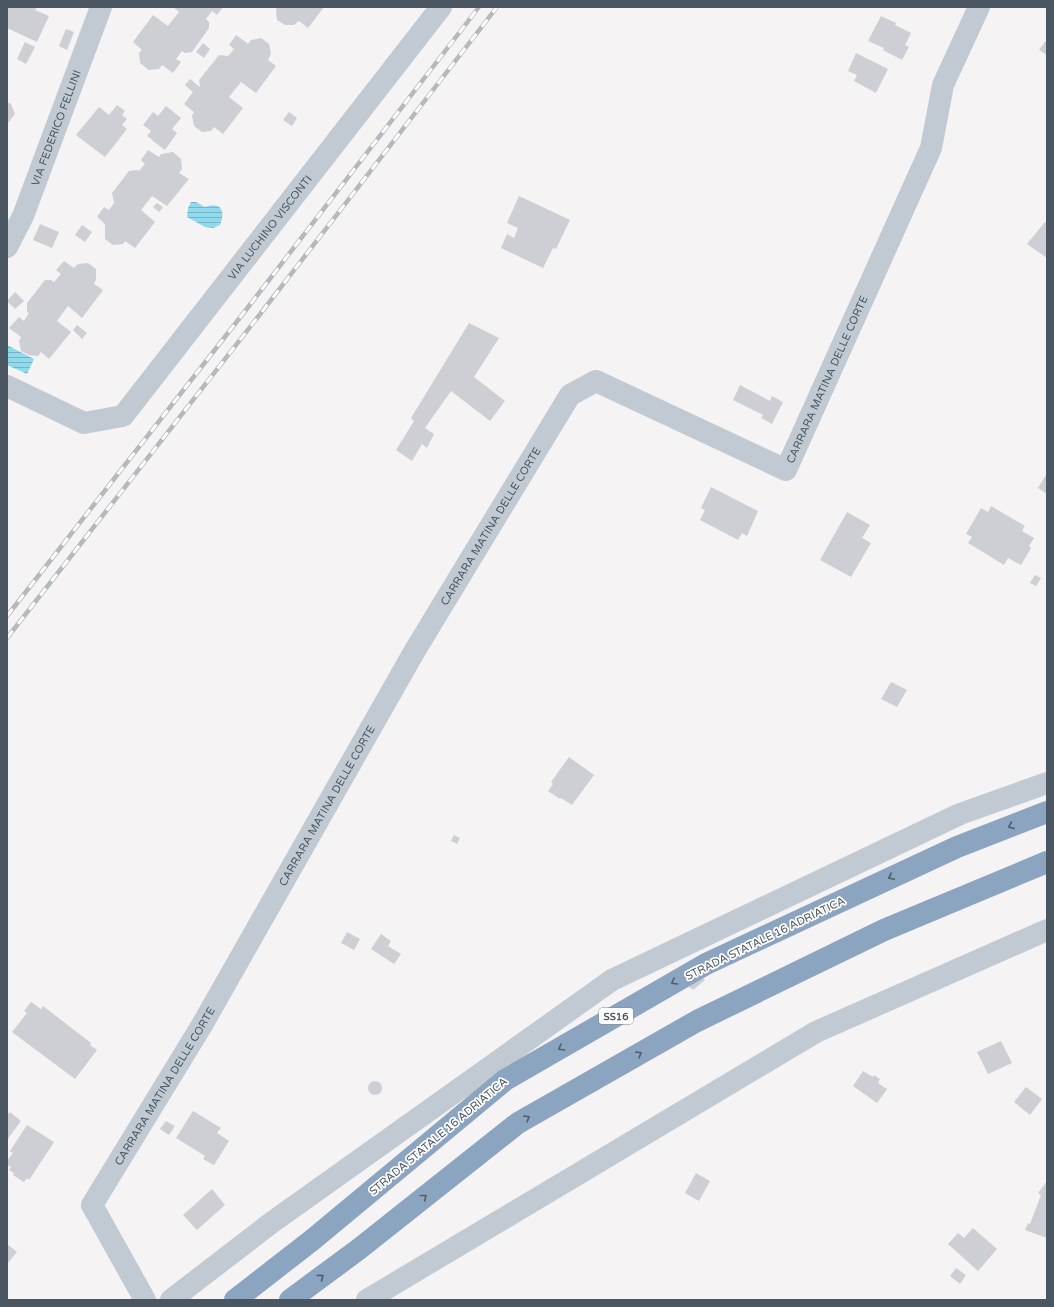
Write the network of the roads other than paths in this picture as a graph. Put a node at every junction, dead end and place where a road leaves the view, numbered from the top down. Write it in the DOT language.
graph roads {
  1 [pos="101,7"];
  2 [pos="441,7"];
  3 [pos="979,7"];
  4 [pos="7,247"];
  5 [pos="7,386"];
  6 [pos="1047,783"];
  7 [pos="1047,812"];
  8 [pos="1047,862"];
  9 [pos="1047,930"];
  10 [pos="146,1300"];
  11 [pos="171,1300"];
  12 [pos="235,1300"];
  13 [pos="290,1300"];
  14 [pos="367,1300"];
  1 -- 4 [label="street, VIA FEDERICO FELLINI"];
  2 -- 5 [label="street, VIA LUCHINO VISCONTI"];
  3 -- 10 [label="street, CARRARA MATINA DELLE CORTE"];
  6 -- 11 [label="street"];
  7 -- 12 [label="highway, STRADA STATALE 16 ADRIATICA / SS16, one-way"];
  13 -- 8 [label="highway, one-way"];
  9 -- 14 [label="street"];
}
